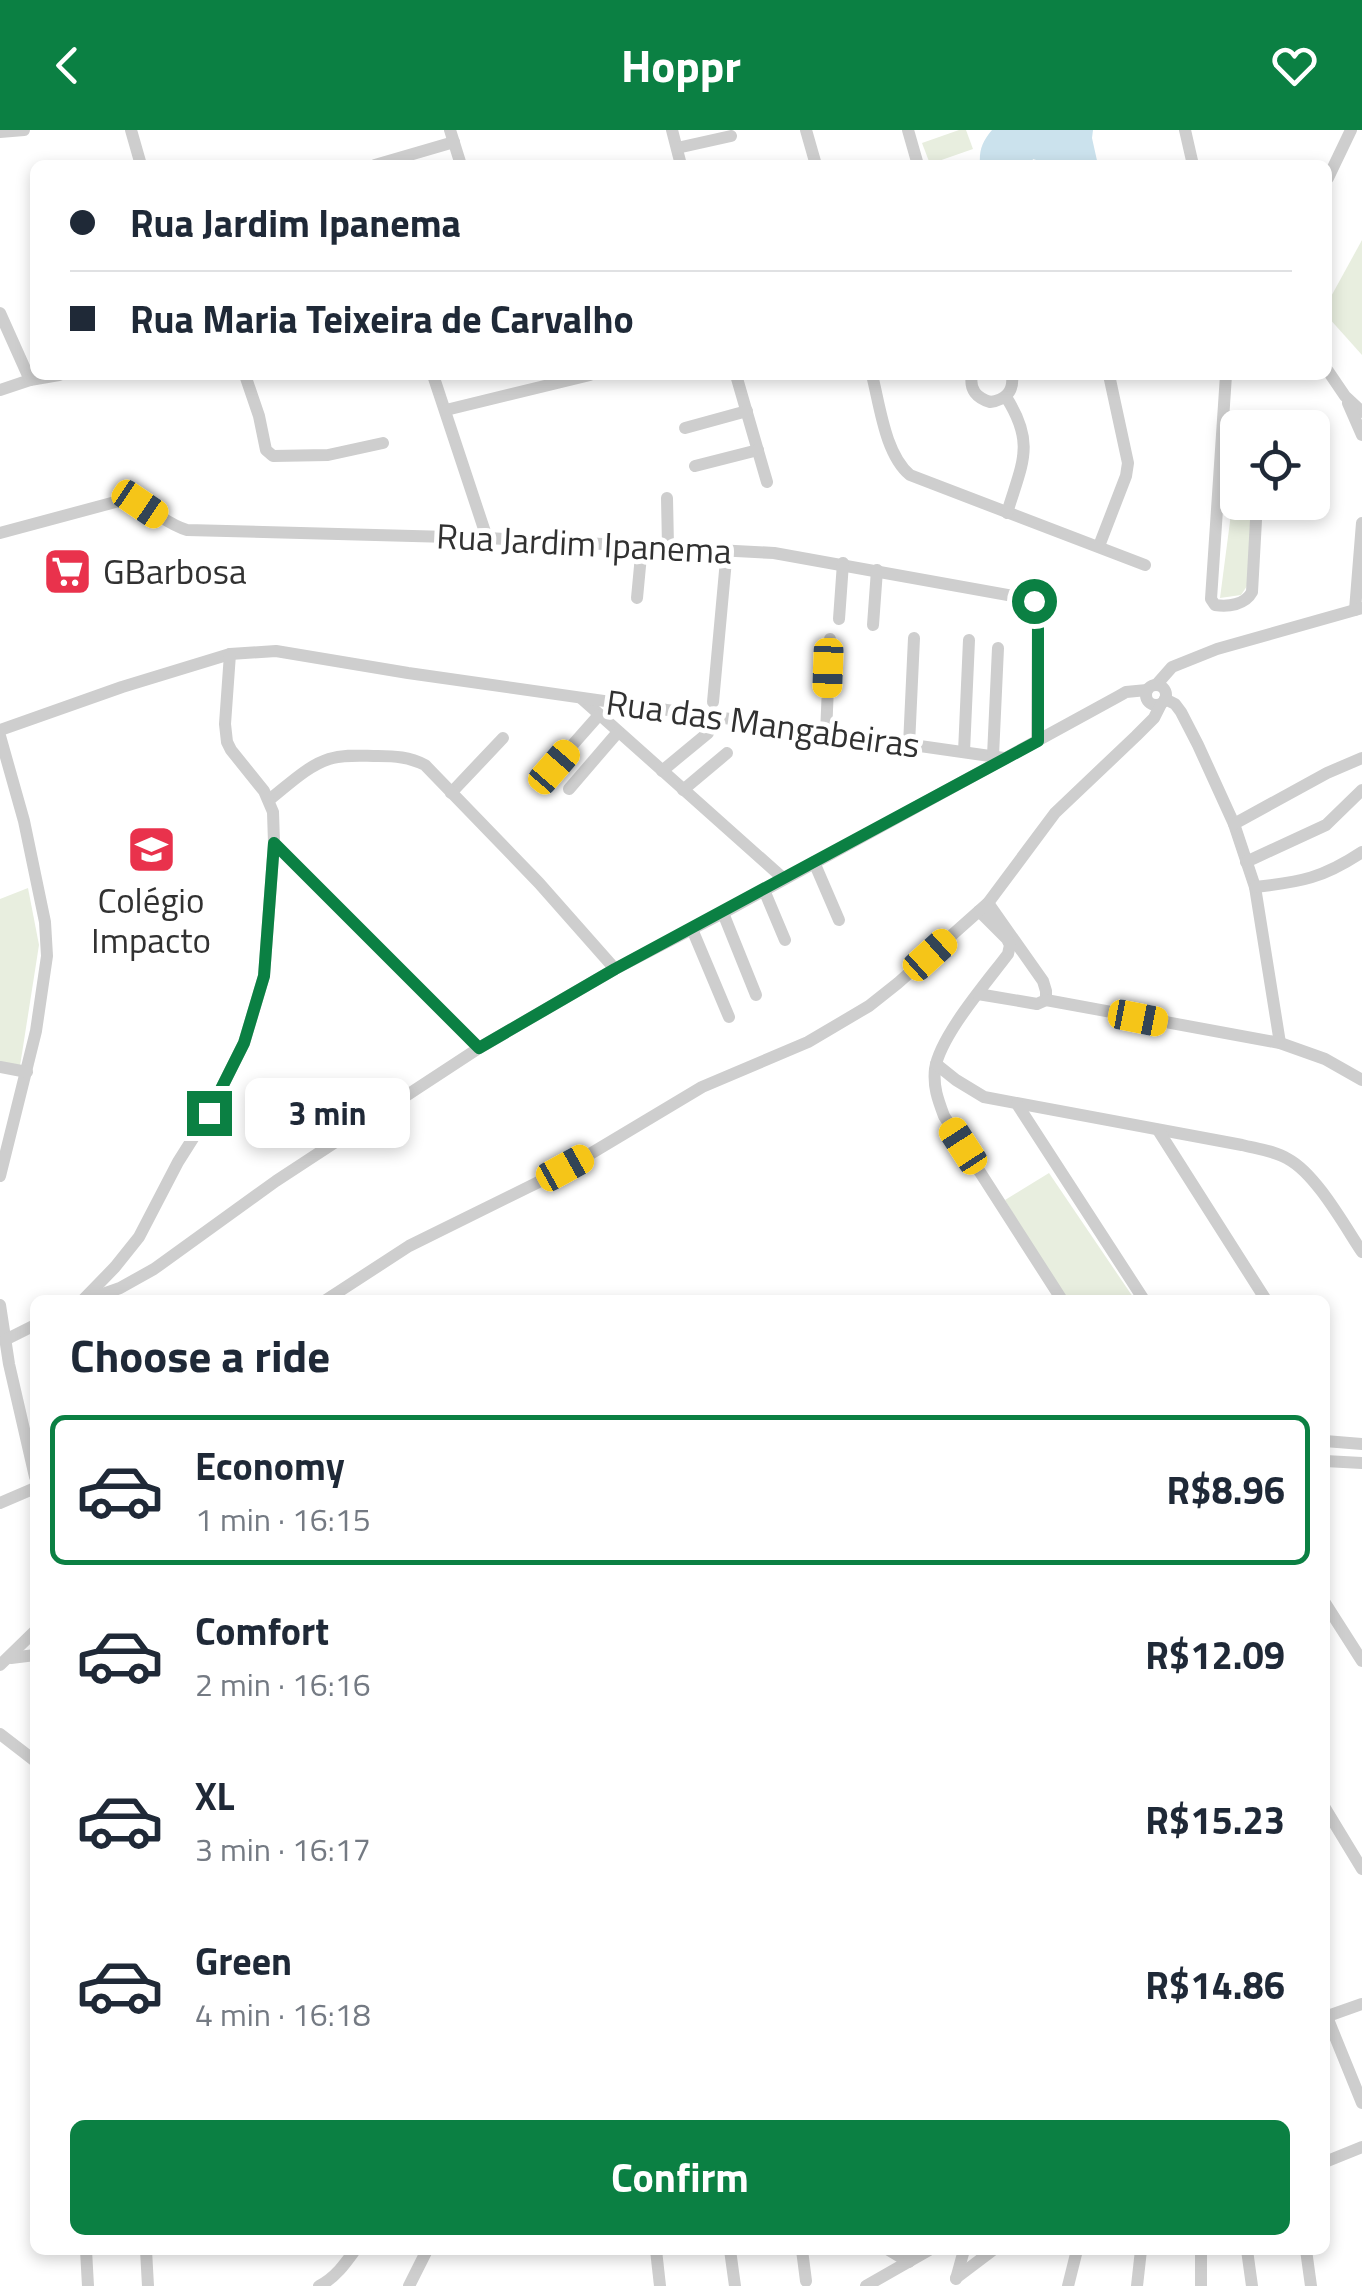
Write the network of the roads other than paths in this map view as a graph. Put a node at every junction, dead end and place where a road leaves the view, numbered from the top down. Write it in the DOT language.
graph roads {
  1 [pos="24,130"];
  2 [pos="131,130"];
  3 [pos="672,130"];
  4 [pos="806,130"];
  5 [pos="908,130"];
  6 [pos="1185,130"];
  7 [pos="1351,130"];
  8 [pos="3,131"];
  9 [pos="452,136"];
  10 [pos="731,136"];
  11 [pos="677,148"];
  12 [pos="140,160"];
  13 [pos="387,160"];
  14 [pos="459,160"];
  15 [pos="680,160"];
  16 [pos="815,160"];
  17 [pos="917,160"];
  18 [pos="1192,160"];
  19 [pos="1332,170"];
  20 [pos="0,313"];
  21 [pos="1332,377"];
  22 [pos="30,380"];
  23 [pos="246,380"];
  24 [pos="435,380"];
  25 [pos="569,380"];
  26 [pos="737,380"];
  27 [pos="873,380"];
  28 [pos="972,380"];
  29 [pos="1012,380"];
  30 [pos="1109,380"];
  31 [pos="1226,380"];
  32 [pos="0,390"];
  33 [pos="1345,396"];
  34 [pos="1006,397"];
  35 [pos="446,410"];
  36 [pos="1224,410"];
  37 [pos="746,411"];
  38 [pos="1362,412"];
  39 [pos="685,428"];
  40 [pos="1362,436"];
  41 [pos="383,443"];
  42 [pos="758,450"];
  43 [pos="695,466"];
  44 [pos="1220,476"];
  45 [pos="767,482"];
  46 [pos="667,498"];
  47 [pos="1007,513"];
  48 [pos="1257,520"];
  49 [pos="1362,522"];
  50 [pos="0,533"];
  51 [pos="487,538"];
  52 [pos="642,545"];
  53 [pos="668,546"];
  54 [pos="1099,546"];
  55 [pos="722,549"];
  56 [pos="842,564"];
  57 [pos="1145,565"];
  58 [pos="877,570"];
  59 [pos="637,598"];
  60 [pos="1358,609"];
  61 [pos="839,619"];
  62 [pos="873,626"];
  63 [pos="830,638"];
  64 [pos="914,638"];
  65 [pos="969,640"];
  66 [pos="998,648"];
  67 [pos="230,654"];
  68 [pos="1155,696"];
  69 [pos="580,698"];
  70 [pos="713,702"];
  71 [pos="599,714"];
  72 [pos="618,732"];
  73 [pos="0,733"];
  74 [pos="708,733"];
  75 [pos="826,734"];
  76 [pos="503,738"];
  77 [pos="1038,741"];
  78 [pos="909,745"];
  79 [pos="964,752"];
  80 [pos="727,753"];
  81 [pos="998,757"];
  82 [pos="1362,758"];
  83 [pos="554,767"];
  84 [pos="662,770"];
  85 [pos="569,788"];
  86 [pos="683,790"];
  87 [pos="1362,790"];
  88 [pos="450,793"];
  89 [pos="270,800"];
  90 [pos="1234,824"];
  91 [pos="274,843"];
  92 [pos="1362,852"];
  93 [pos="814,862"];
  94 [pos="1246,862"];
  95 [pos="784,880"];
  96 [pos="1255,887"];
  97 [pos="764,890"];
  98 [pos="984,907"];
  99 [pos="722,913"];
  100 [pos="839,920"];
  101 [pos="692,929"];
  102 [pos="786,940"];
  103 [pos="615,969"];
  104 [pos="756,994"];
  105 [pos="978,994"];
  106 [pos="1046,1000"];
  107 [pos="729,1017"];
  108 [pos="1280,1043"];
  109 [pos="479,1048"];
  110 [pos="936,1064"];
  111 [pos="0,1066"];
  112 [pos="26,1072"];
  113 [pos="1359,1072"];
  114 [pos="1017,1104"];
  115 [pos="1158,1130"];
  116 [pos="0,1176"];
  117 [pos="1362,1252"];
  118 [pos="122,1294"];
  119 [pos="89,1295"];
  120 [pos="334,1295"];
  121 [pos="1059,1295"];
  122 [pos="1141,1295"];
  123 [pos="1263,1295"];
  124 [pos="0,1305"];
  125 [pos="30,1328"];
  126 [pos="5,1340"];
  127 [pos="5,1370"];
  128 [pos="1330,1442"];
  129 [pos="1358,1444"];
  130 [pos="30,1458"];
  131 [pos="1330,1461"];
  132 [pos="1357,1463"];
  133 [pos="30,1490"];
  134 [pos="0,1503"];
  135 [pos="1330,1612"];
  136 [pos="30,1636"];
  137 [pos="30,1655"];
  138 [pos="1362,1661"];
  139 [pos="4,1662"];
  140 [pos="0,1734"];
  141 [pos="30,1754"];
  142 [pos="1330,1816"];
  143 [pos="1362,1869"];
  144 [pos="1362,2004"];
  145 [pos="1330,2014"];
  146 [pos="1330,2024"];
  147 [pos="1356,2071"];
  148 [pos="1362,2104"];
  149 [pos="1362,2147"];
  150 [pos="1330,2160"];
  151 [pos="86,2255"];
  152 [pos="146,2255"];
  153 [pos="351,2255"];
  154 [pos="426,2255"];
  155 [pos="657,2255"];
  156 [pos="731,2255"];
  157 [pos="803,2255"];
  158 [pos="897,2255"];
  159 [pos="920,2255"];
  160 [pos="963,2255"];
  161 [pos="987,2255"];
  162 [pos="1076,2255"];
  163 [pos="1140,2255"];
  164 [pos="1201,2255"];
  165 [pos="1247,2255"];
  166 [pos="1307,2255"];
  167 [pos="909,2262"];
  168 [pos="806,2281"];
  169 [pos="955,2282"];
  170 [pos="88,2286"];
  171 [pos="148,2286"];
  172 [pos="319,2286"];
  173 [pos="410,2286"];
  174 [pos="660,2286"];
  175 [pos="735,2286"];
  176 [pos="866,2286"];
  177 [pos="1068,2286"];
  178 [pos="1137,2286"];
  179 [pos="1201,2286"];
  180 [pos="1252,2286"];
  181 [pos="1311,2286"];
  1 -- 8 [label="street"];
  2 -- 12 [label="street"];
  3 -- 11 [label="street"];
  4 -- 16 [label="street"];
  5 -- 17 [label="street"];
  6 -- 18 [label="street"];
  7 -- 19 [label="street"];
  9 -- 13 [label="street"];
  9 -- 14 [label="street"];
  10 -- 11 [label="street"];
  11 -- 15 [label="street"];
  20 -- 22 [label="street"];
  21 -- 33 [label="street"];
  22 -- 32 [label="street"];
  23 -- 41 [label="street"];
  24 -- 35 [label="street"];
  25 -- 35 [label="street"];
  26 -- 37 [label="street"];
  27 -- 47 [label="street"];
  28 -- 34 [label="street"];
  29 -- 34 [label="street"];
  30 -- 54 [label="street"];
  31 -- 36 [label="street"];
  33 -- 38 [label="street"];
  33 -- 40 [label="street"];
  34 -- 47 [label="street"];
  35 -- 51 [label="street"];
  37 -- 39 [label="street"];
  37 -- 42 [label="street"];
  42 -- 43 [label="street"];
  42 -- 45 [label="street"];
  44 -- 48 [label="street"];
  46 -- 53 [label="street"];
  47 -- 54 [label="street"];
  49 -- 60 [label="street"];
  50 -- 51 [label="street, Rua Jardim Ipanema"];
  51 -- 52 [label="street, Rua Jardim Ipanema"];
  52 -- 53 [label="street, Rua Jardim Ipanema"];
  52 -- 59 [label="street"];
  53 -- 55 [label="street, Rua Jardim Ipanema"];
  54 -- 57 [label="street"];
  55 -- 56 [label="street, Rua Jardim Ipanema"];
  55 -- 70 [label="street"];
  56 -- 58 [label="street, Rua Jardim Ipanema"];
  56 -- 61 [label="street"];
  58 -- 62 [label="street"];
  58 -- 77 [label="street, Rua Jardim Ipanema"];
  60 -- 68 [label="street"];
  63 -- 75 [label="street"];
  64 -- 78 [label="street"];
  65 -- 79 [label="street"];
  66 -- 81 [label="street"];
  67 -- 69 [label="street, Rua das Mangabeiras"];
  67 -- 73 [label="street, Rua das Mangabeiras"];
  67 -- 89 [label="street"];
  68 -- 77 [label="street"];
  68 -- 90 [label="street"];
  68 -- 98 [label="street"];
  69 -- 71 [label="street, Rua das Mangabeiras"];
  69 -- 75 [label="street, Rua das Mangabeiras"];
  71 -- 72 [label="street, Rua das Mangabeiras"];
  71 -- 83 [label="street"];
  72 -- 84 [label="street, Rua das Mangabeiras"];
  72 -- 85 [label="street"];
  73 -- 112 [label="street"];
  74 -- 84 [label="street"];
  75 -- 78 [label="street, Rua das Mangabeiras"];
  76 -- 88 [label="street"];
  77 -- 81 [label="street"];
  78 -- 79 [label="street, Rua das Mangabeiras"];
  79 -- 81 [label="street, Rua das Mangabeiras"];
  80 -- 86 [label="street"];
  81 -- 93 [label="street"];
  82 -- 90 [label="street"];
  84 -- 86 [label="street, Rua das Mangabeiras"];
  86 -- 95 [label="street, Rua das Mangabeiras"];
  87 -- 94 [label="street"];
  88 -- 89 [label="street"];
  88 -- 103 [label="street"];
  89 -- 91 [label="street"];
  90 -- 94 [label="street"];
  91 -- 109 [label="street"];
  91 -- 119 [label="street"];
  92 -- 96 [label="street"];
  93 -- 95 [label="street"];
  93 -- 100 [label="street"];
  94 -- 96 [label="street"];
  95 -- 97 [label="street"];
  96 -- 108 [label="street"];
  97 -- 99 [label="street"];
  97 -- 102 [label="street"];
  98 -- 105 [label="street"];
  98 -- 106 [label="street"];
  98 -- 120 [label="street"];
  99 -- 101 [label="street"];
  99 -- 104 [label="street"];
  101 -- 103 [label="street"];
  101 -- 107 [label="street"];
  103 -- 109 [label="street"];
  105 -- 106 [label="street"];
  105 -- 110 [label="street"];
  106 -- 108 [label="street"];
  108 -- 113 [label="street"];
  109 -- 118 [label="street"];
  110 -- 114 [label="street"];
  110 -- 121 [label="street"];
  111 -- 112 [label="street"];
  112 -- 116 [label="street"];
  114 -- 115 [label="street"];
  114 -- 122 [label="street"];
  115 -- 117 [label="street"];
  115 -- 123 [label="street"];
  124 -- 126 [label="street"];
  125 -- 126 [label="street"];
  126 -- 127 [label="street"];
  127 -- 130 [label="street"];
  128 -- 129 [label="street"];
  129 -- 132 [label="street"];
  131 -- 132 [label="street"];
  133 -- 134 [label="street"];
  135 -- 138 [label="street"];
  136 -- 139 [label="street"];
  137 -- 139 [label="street"];
  140 -- 141 [label="street"];
  142 -- 143 [label="street"];
  144 -- 145 [label="street"];
  146 -- 147 [label="street"];
  147 -- 148 [label="street"];
  149 -- 150 [label="street"];
  151 -- 170 [label="street"];
  152 -- 171 [label="street"];
  153 -- 172 [label="street"];
  154 -- 173 [label="street"];
  155 -- 174 [label="street"];
  156 -- 175 [label="street"];
  157 -- 168 [label="street"];
  158 -- 167 [label="street"];
  159 -- 167 [label="street"];
  160 -- 169 [label="street"];
  161 -- 169 [label="street"];
  162 -- 177 [label="street"];
  163 -- 178 [label="street"];
  164 -- 179 [label="street"];
  165 -- 180 [label="street"];
  166 -- 181 [label="street"];
  167 -- 176 [label="street"];
}
